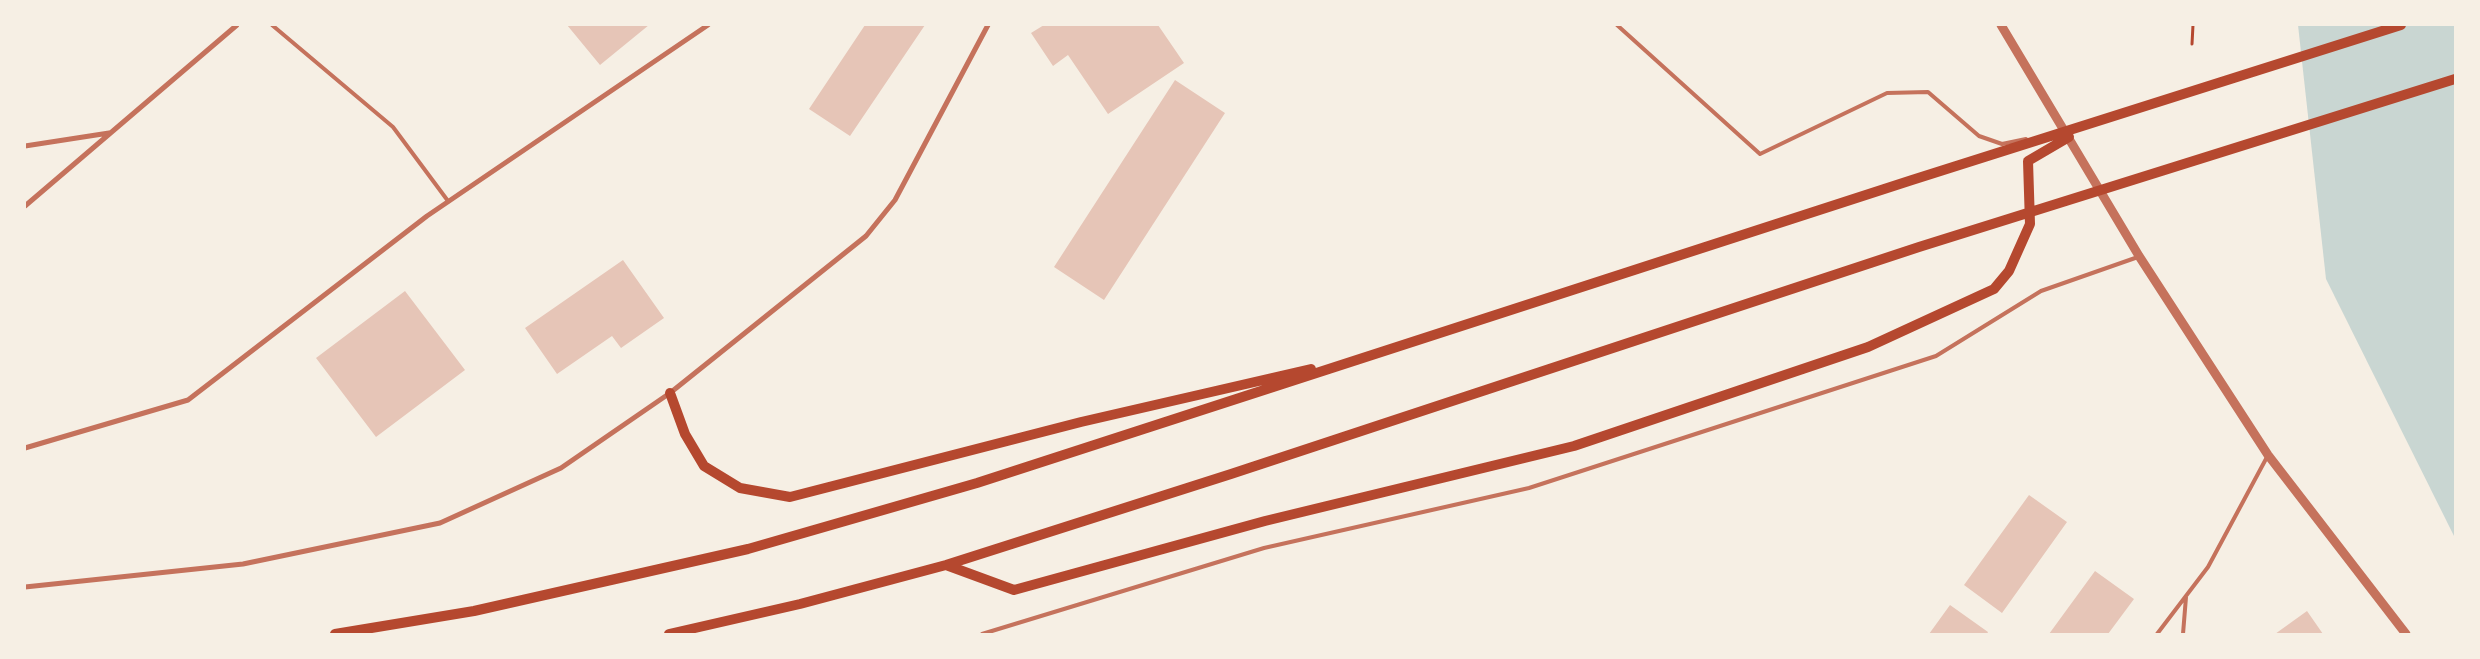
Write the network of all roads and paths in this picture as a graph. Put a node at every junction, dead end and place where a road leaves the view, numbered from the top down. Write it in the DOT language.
graph roads {
  1 [pos="237,25"];
  2 [pos="272,25"];
  3 [pos="708,25"];
  4 [pos="988,25"];
  5 [pos="1617,25"];
  6 [pos="2001,25"];
  7 [pos="2193,25"];
  8 [pos="2401,25"];
  9 [pos="2192,44"];
  10 [pos="2455,79"];
  11 [pos="2062,127"];
  12 [pos="110,133"];
  13 [pos="2069,137"];
  14 [pos="25,146"];
  15 [pos="448,201"];
  16 [pos="25,206"];
  17 [pos="2139,256"];
  18 [pos="1380,353"];
  19 [pos="670,393"];
  20 [pos="25,448"];
  21 [pos="2268,455"];
  22 [pos="946,565"];
  23 [pos="25,587"];
  24 [pos="2186,596"];
  25 [pos="989,633"];
  26 [pos="335,634"];
  27 [pos="670,634"];
  28 [pos="982,634"];
  29 [pos="2157,634"];
  30 [pos="2183,634"];
  31 [pos="2406,634"];
  1 -- 12 [label="street"];
  2 -- 15 [label="lane"];
  3 -- 15 [label="street"];
  4 -- 19 [label="street"];
  5 -- 11 [label="lane"];
  6 -- 11 [label="street"];
  7 -- 9 [label="path"];
  8 -- 18 [label="main road"];
  10 -- 22 [label="main road"];
  11 -- 13 [label="street"];
  12 -- 14 [label="street"];
  12 -- 16 [label="street"];
  13 -- 17 [label="street"];
  13 -- 22 [label="main road"];
  15 -- 20 [label="street"];
  17 -- 21 [label="street"];
  17 -- 25 [label="lane"];
  18 -- 19 [label="main road"];
  18 -- 26 [label="main road"];
  19 -- 23 [label="street"];
  21 -- 24 [label="lane"];
  21 -- 31 [label="street"];
  22 -- 27 [label="main road"];
  24 -- 29 [label="lane"];
  24 -- 30 [label="lane"];
  25 -- 28 [label="lane"];
}
